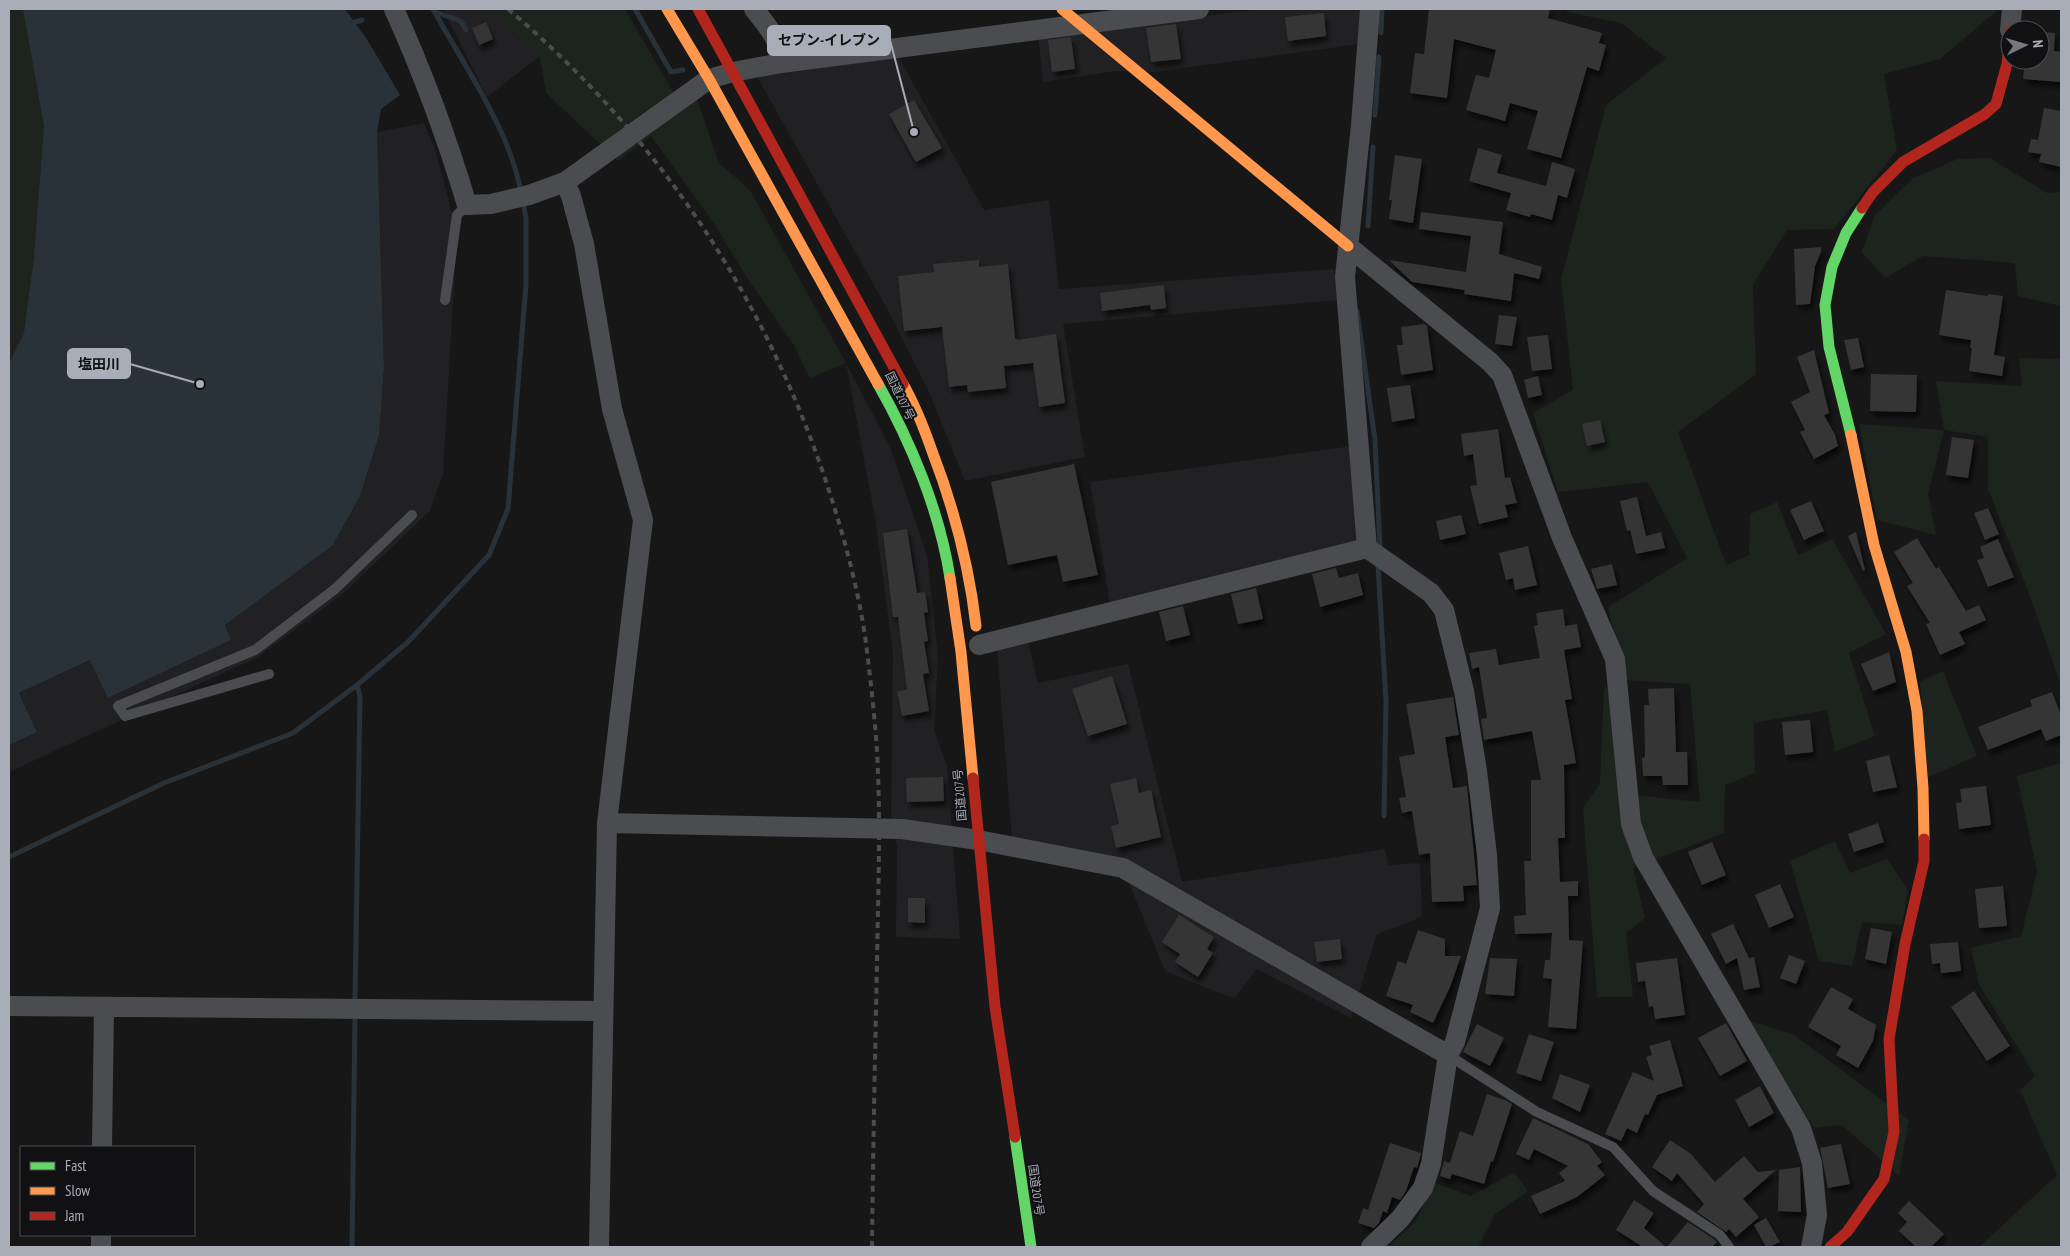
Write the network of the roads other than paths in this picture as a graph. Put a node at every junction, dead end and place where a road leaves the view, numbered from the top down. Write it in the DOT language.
graph roads {
  1 [pos="394,9"];
  2 [pos="667,9"];
  3 [pos="698,9"];
  4 [pos="754,9"];
  5 [pos="1062,9"];
  6 [pos="1199,9"];
  7 [pos="1370,9"];
  8 [pos="1080,23"];
  9 [pos="781,63"];
  10 [pos="2005,70"];
  11 [pos="732,72"];
  12 [pos="709,79"];
  13 [pos="565,182"];
  14 [pos="467,205"];
  15 [pos="1348,246"];
  16 [pos="445,300"];
  17 [pos="412,515"];
  18 [pos="1367,548"];
  19 [pos="978,650"];
  20 [pos="269,674"];
  21 [pos="978,713"];
  22 [pos="606,823"];
  23 [pos="978,840"];
  24 [pos="9,1006"];
  25 [pos="104,1008"];
  26 [pos="602,1011"];
  27 [pos="1448,1055"];
  28 [pos="102,1146"];
  29 [pos="599,1247"];
  30 [pos="1030,1247"];
  31 [pos="1371,1247"];
  32 [pos="1729,1247"];
  33 [pos="1811,1247"];
  34 [pos="1830,1247"];
  1 -- 14 [label="street"];
  2 -- 12 [label="main road, 国道207号"];
  3 -- 11 [label="main road, 国道207号"];
  4 -- 9 [label="street"];
  5 -- 8 [label="main road"];
  6 -- 8 [label="street"];
  7 -- 15 [label="street"];
  8 -- 9 [label="street"];
  8 -- 15 [label="main road"];
  9 -- 11 [label="street"];
  10 -- 34 [label="main road"];
  11 -- 12 [label="street"];
  11 -- 19 [label="main road, 国道207号"];
  12 -- 13 [label="street"];
  12 -- 23 [label="main road, 国道207号"];
  13 -- 14 [label="street"];
  13 -- 22 [label="street"];
  14 -- 16 [label="lane"];
  15 -- 18 [label="street"];
  15 -- 33 [label="street"];
  17 -- 20 [label="lane"];
  18 -- 19 [label="street"];
  18 -- 27 [label="street"];
  21 -- 23 [label="main road, 国道207号"];
  22 -- 23 [label="street"];
  22 -- 26 [label="street"];
  23 -- 27 [label="street"];
  23 -- 30 [label="main road, 国道207号"];
  24 -- 25 [label="street"];
  25 -- 26 [label="street"];
  25 -- 28 [label="street"];
  26 -- 29 [label="street"];
  27 -- 31 [label="street"];
  27 -- 32 [label="lane"];
}
